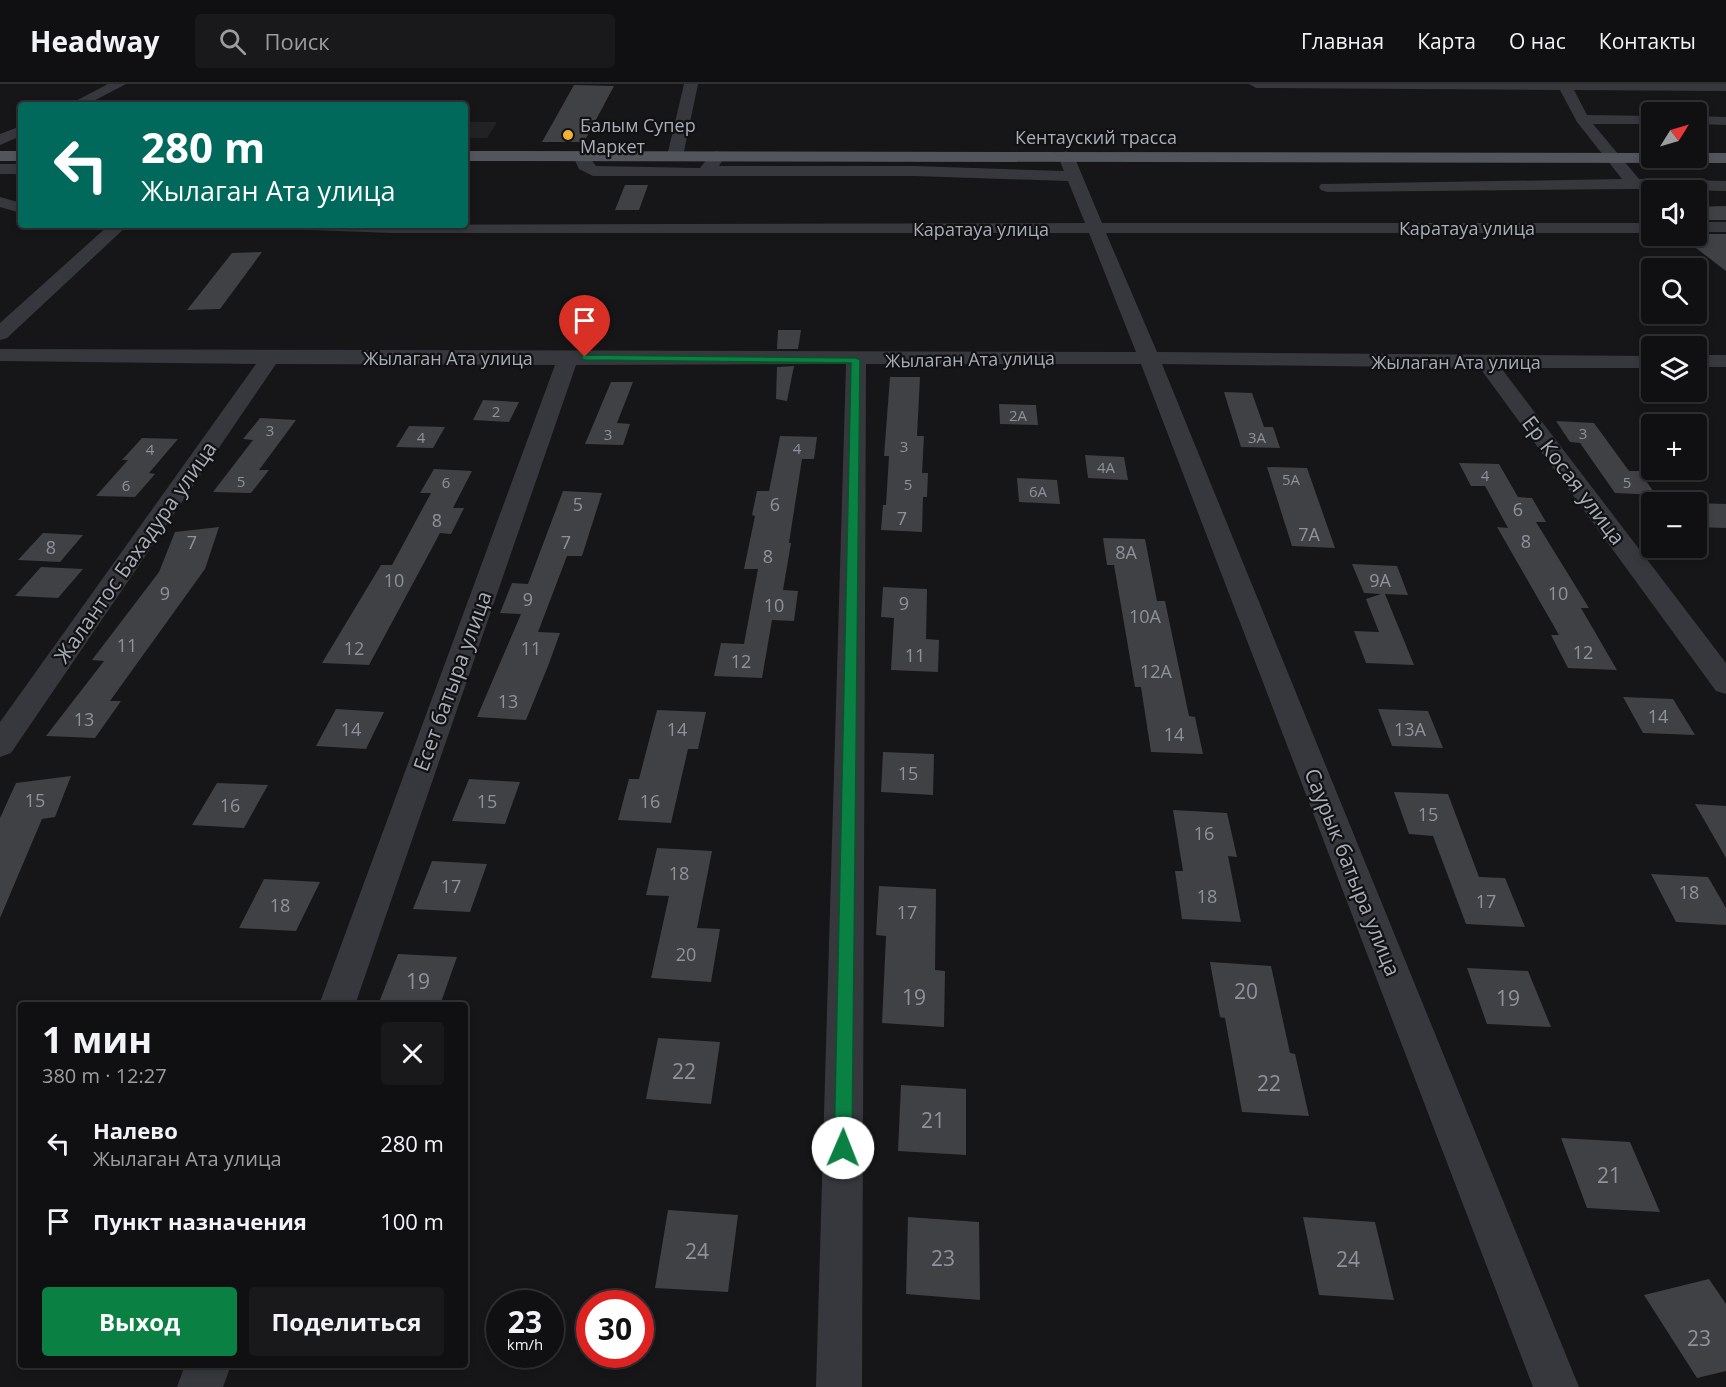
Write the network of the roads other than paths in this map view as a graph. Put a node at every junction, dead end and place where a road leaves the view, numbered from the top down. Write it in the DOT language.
graph roads {
  1 [pos="119,84"];
  2 [pos="691,84"];
  3 [pos="1256,84"];
  4 [pos="1564,85"];
  5 [pos="1726,87"];
  6 [pos="81,102"];
  7 [pos="1582,119"];
  8 [pos="1641,120"];
  9 [pos="1707,120"];
  10 [pos="1726,121"];
  11 [pos="18,131"];
  12 [pos="0,140"];
  13 [pos="0,156"];
  14 [pos="18,156"];
  15 [pos="468,156"];
  16 [pos="581,156"];
  17 [pos="675,156"];
  18 [pos="1066,156"];
  19 [pos="847,157"];
  20 [pos="1612,158"];
  21 [pos="1726,158"];
  22 [pos="713,163"];
  23 [pos="918,164"];
  24 [pos="0,169"];
  25 [pos="18,169"];
  26 [pos="833,172"];
  27 [pos="1073,176"];
  28 [pos="1634,184"];
  29 [pos="1433,185"];
  30 [pos="1726,186"];
  31 [pos="1327,187"];
  32 [pos="1447,200"];
  33 [pos="0,202"];
  34 [pos="18,207"];
  35 [pos="1461,214"];
  36 [pos="1726,227"];
  37 [pos="116,228"];
  38 [pos="392,228"];
  39 [pos="1476,228"];
  40 [pos="1641,228"];
  41 [pos="1707,228"];
  42 [pos="1094,229"];
  43 [pos="0,334"];
  44 [pos="0,355"];
  45 [pos="568,357"];
  46 [pos="270,358"];
  47 [pos="1149,358"];
  48 [pos="856,360"];
  49 [pos="1707,361"];
  50 [pos="1726,361"];
  51 [pos="1641,362"];
  52 [pos="1487,363"];
  53 [pos="1726,684"];
  54 [pos="0,745"];
  55 [pos="338,1002"];
  56 [pos="207,1368"];
  57 [pos="201,1387"];
  58 [pos="839,1387"];
  59 [pos="1556,1387"];
  1 -- 6 [label="street"];
  2 -- 17 [label="street"];
  3 -- 4 [label="street"];
  4 -- 5 [label="street"];
  4 -- 7 [label="street"];
  7 -- 8 [label="street"];
  7 -- 20 [label="street"];
  9 -- 10 [label="street"];
  11 -- 12 [label="street"];
  13 -- 14 [label="main road"];
  15 -- 16 [label="main road, Кентауский трасса"];
  16 -- 17 [label="main road, Кентауский трасса"];
  16 -- 22 [label="street"];
  17 -- 22 [label="main road, Кентауский трасса"];
  18 -- 20 [label="main road, Кентауский трасса"];
  18 -- 23 [label="main road, Кентауский трасса"];
  18 -- 27 [label="street, Саурык батыра улица"];
  19 -- 22 [label="main road, Кентауский трасса"];
  19 -- 23 [label="main road, Кентауский трасса"];
  19 -- 26 [label="street"];
  20 -- 21 [label="main road, Кентауский трасса"];
  20 -- 28 [label="street"];
  22 -- 26 [label="street"];
  23 -- 26 [label="street"];
  23 -- 27 [label="street"];
  24 -- 25 [label="street"];
  27 -- 42 [label="street, Саурык батыра улица"];
  28 -- 29 [label="street"];
  28 -- 30 [label="street"];
  29 -- 31 [label="street"];
  29 -- 32 [label="street"];
  33 -- 34 [label="street"];
  35 -- 39 [label="street"];
  36 -- 41 [label="street"];
  37 -- 43 [label="street"];
  38 -- 42 [label="street, Каратауа улица"];
  39 -- 40 [label="street, Каратауа улица"];
  39 -- 42 [label="street, Каратауа улица"];
  42 -- 47 [label="street, Саурык батыра улица"];
  44 -- 46 [label="street, Жылаган Ата улица"];
  45 -- 46 [label="street, Жылаган Ата улица"];
  45 -- 48 [label="street, Жылаган Ата улица"];
  45 -- 55 [label="street, Есет батыра улица"];
  46 -- 54 [label="street, Жалантос Бахадура улица"];
  47 -- 48 [label="street, Жылаган Ата улица"];
  47 -- 52 [label="street, Жылаган Ата улица"];
  47 -- 59 [label="street, Саурык батыра улица"];
  48 -- 58 [label="street"];
  49 -- 50 [label="street"];
  51 -- 52 [label="street, Жылаган Ата улица"];
  52 -- 53 [label="street, Ер Косая улица"];
  56 -- 57 [label="street"];
}
